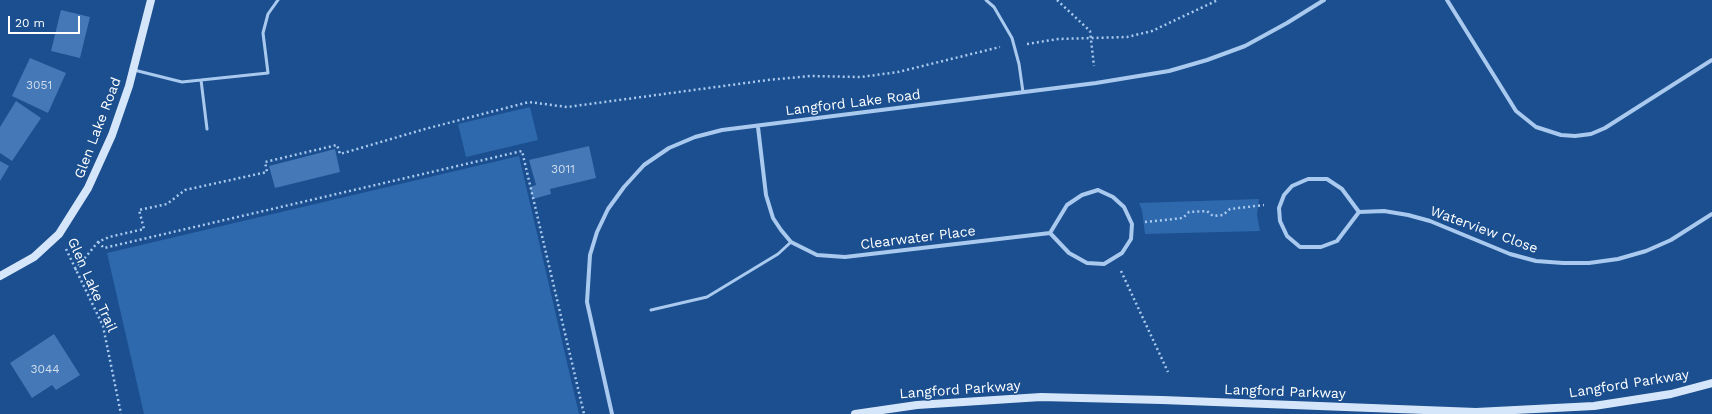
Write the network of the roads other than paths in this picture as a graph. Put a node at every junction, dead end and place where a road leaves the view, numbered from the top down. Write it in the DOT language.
graph roads {
  1 [pos="151,0"];
  2 [pos="278,0"];
  3 [pos="986,0"];
  4 [pos="1324,0"];
  5 [pos="1447,0"];
  6 [pos="1712,60"];
  7 [pos="133,70"];
  8 [pos="201,80"];
  9 [pos="1023,92"];
  10 [pos="758,127"];
  11 [pos="206,129"];
  12 [pos="1359,212"];
  13 [pos="1712,214"];
  14 [pos="1050,233"];
  15 [pos="791,242"];
  16 [pos="0,276"];
  17 [pos="651,310"];
  18 [pos="1712,383"];
  19 [pos="612,414"];
  20 [pos="855,414"];
  1 -- 7 [label="main road, Glen Lake Road"];
  2 -- 8 [label="lane"];
  3 -- 9 [label="lane"];
  4 -- 9 [label="street, Langford Lake Road"];
  5 -- 6 [label="street"];
  7 -- 8 [label="lane"];
  7 -- 16 [label="main road, Glen Lake Road"];
  8 -- 11 [label="lane"];
  9 -- 10 [label="street, Langford Lake Road"];
  10 -- 15 [label="street, Clearwater Place"];
  10 -- 19 [label="street, Langford Lake Road"];
  12 -- 12 [label="street"];
  12 -- 13 [label="street, Waterview Close"];
  14 -- 14 [label="street"];
  14 -- 15 [label="street, Clearwater Place"];
  15 -- 17 [label="lane"];
  18 -- 20 [label="main road, Langford Parkway"];
}
